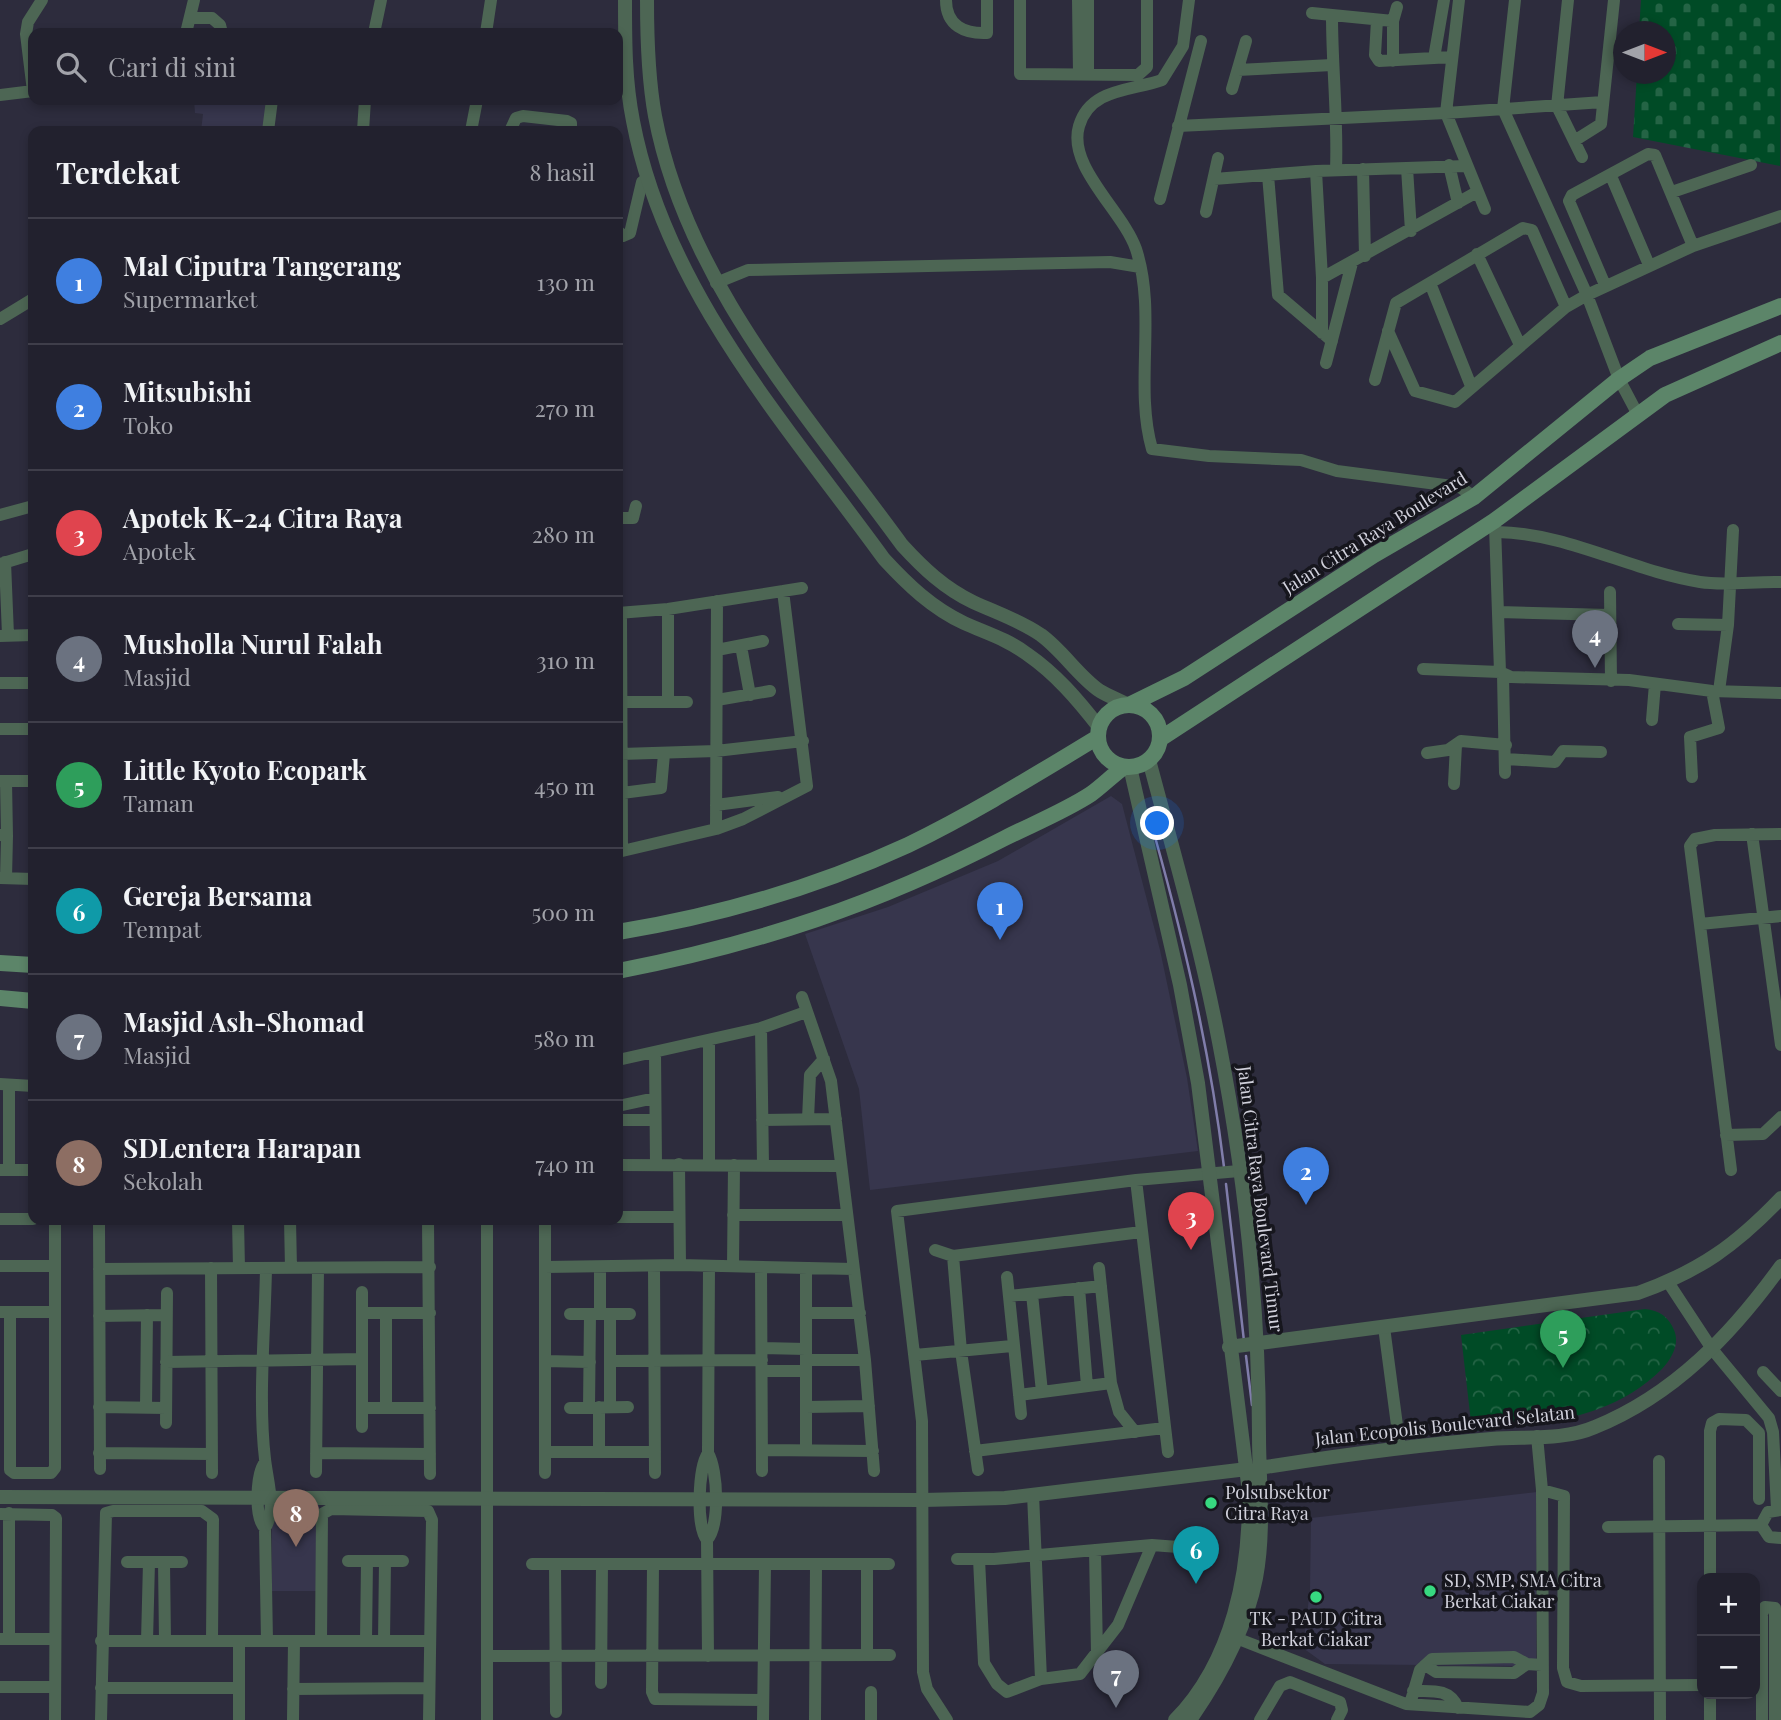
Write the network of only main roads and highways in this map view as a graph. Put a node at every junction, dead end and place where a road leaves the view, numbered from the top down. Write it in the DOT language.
graph roads {
  1 [pos="1781,306"];
  2 [pos="1781,344"];
  3 [pos="1129,705"];
  4 [pos="1098,732"];
  5 [pos="1160,740"];
  6 [pos="1127,767"];
  7 [pos="623,931"];
  8 [pos="0,963"];
  9 [pos="28,965"];
  10 [pos="623,970"];
  11 [pos="0,998"];
  12 [pos="28,1001"];
  1 -- 3 [label="main road, Jalan Citra Raya Boulevard"];
  2 -- 5 [label="main road"];
  3 -- 4 [label="main road"];
  3 -- 5 [label="main road"];
  4 -- 6 [label="main road"];
  4 -- 7 [label="main road"];
  5 -- 6 [label="main road"];
  6 -- 10 [label="main road"];
  8 -- 9 [label="main road"];
  11 -- 12 [label="main road"];
}
